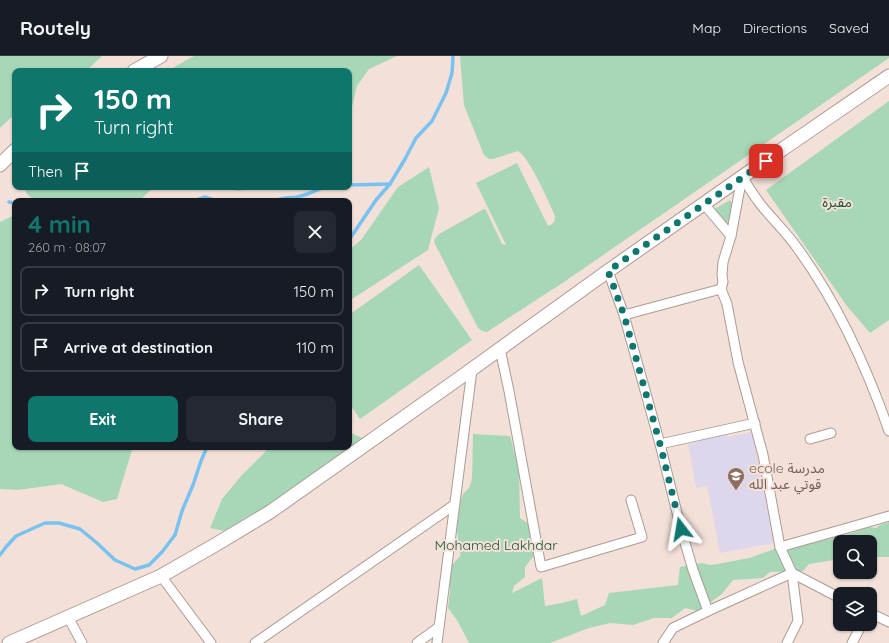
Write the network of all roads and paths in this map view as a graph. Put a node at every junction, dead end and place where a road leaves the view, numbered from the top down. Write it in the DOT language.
graph roads {
  1 [pos="161,56"];
  2 [pos="139,68"];
  3 [pos="889,76"];
  4 [pos="12,153"];
  5 [pos="0,165"];
  6 [pos="742,177"];
  7 [pos="704,204"];
  8 [pos="731,236"];
  9 [pos="608,271"];
  10 [pos="721,289"];
  11 [pos="624,315"];
  12 [pos="500,349"];
  13 [pos="472,370"];
  14 [pos="755,422"];
  15 [pos="889,431"];
  16 [pos="831,433"];
  17 [pos="810,439"];
  18 [pos="660,444"];
  19 [pos="631,500"];
  20 [pos="454,505"];
  21 [pos="889,516"];
  22 [pos="780,547"];
  23 [pos="792,573"];
  24 [pos="161,576"];
  25 [pos="833,594"];
  26 [pos="708,612"];
  27 [pos="877,616"];
  28 [pos="68,617"];
  29 [pos="889,622"];
  30 [pos="439,627"];
  31 [pos="858,631"];
  32 [pos="9,643"];
  33 [pos="82,643"];
  34 [pos="211,643"];
  35 [pos="255,643"];
  36 [pos="417,643"];
  37 [pos="437,643"];
  38 [pos="663,643"];
  39 [pos="787,643"];
  40 [pos="852,643"];
  1 -- 2 [label="main road"];
  3 -- 6 [label="main road"];
  4 -- 5 [label="main road"];
  6 -- 7 [label="main road"];
  6 -- 8 [label="street"];
  6 -- 15 [label="street"];
  7 -- 8 [label="street"];
  7 -- 9 [label="main road"];
  8 -- 10 [label="street"];
  9 -- 11 [label="street"];
  9 -- 12 [label="main road"];
  10 -- 11 [label="street"];
  10 -- 14 [label="street"];
  11 -- 18 [label="street"];
  12 -- 13 [label="main road"];
  12 -- 19 [label="street"];
  13 -- 20 [label="street"];
  13 -- 24 [label="main road"];
  14 -- 18 [label="street"];
  14 -- 22 [label="street"];
  16 -- 17 [label="street"];
  18 -- 26 [label="street"];
  20 -- 30 [label="street"];
  20 -- 35 [label="street"];
  21 -- 22 [label="street"];
  22 -- 23 [label="street"];
  23 -- 25 [label="street"];
  23 -- 26 [label="street"];
  23 -- 39 [label="street"];
  24 -- 28 [label="main road"];
  24 -- 34 [label="street"];
  26 -- 38 [label="street"];
  27 -- 29 [label="street"];
  28 -- 32 [label="main road"];
  28 -- 33 [label="street"];
  30 -- 36 [label="street"];
  30 -- 37 [label="street"];
  31 -- 40 [label="street"];
}
